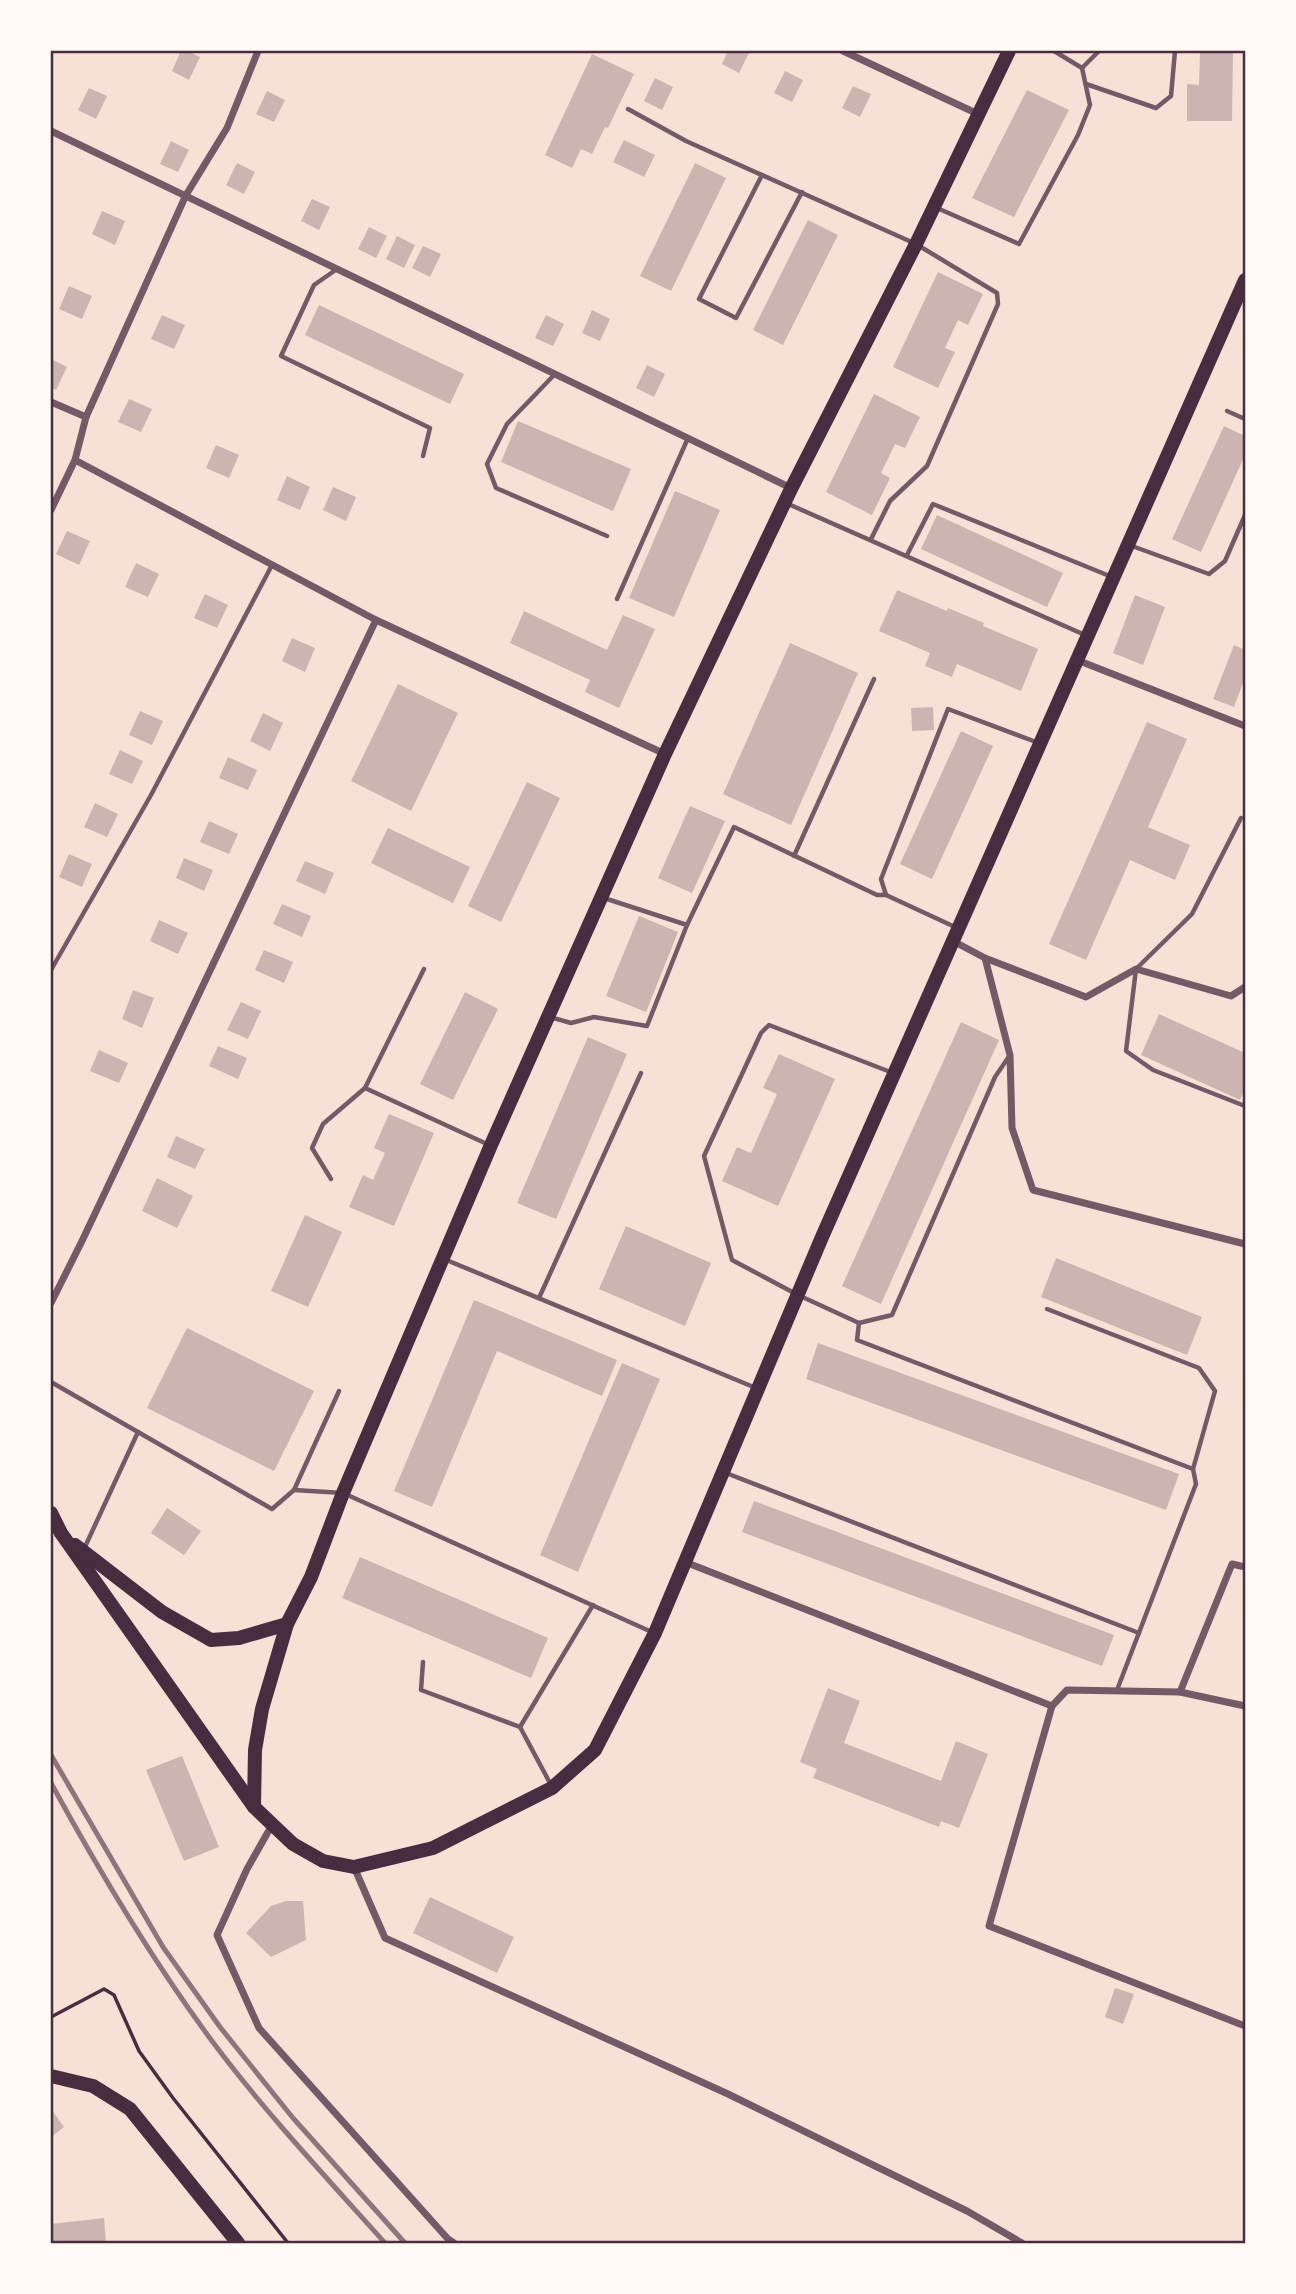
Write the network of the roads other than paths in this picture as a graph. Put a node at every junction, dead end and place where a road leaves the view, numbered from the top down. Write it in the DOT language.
graph roads {
  1 [pos="258,51"];
  2 [pos="843,51"];
  3 [pos="1009,51"];
  4 [pos="1054,51"];
  5 [pos="1099,51"];
  6 [pos="1175,51"];
  7 [pos="1082,68"];
  8 [pos="1086,84"];
  9 [pos="628,108"];
  10 [pos="978,114"];
  11 [pos="51,131"];
  12 [pos="762,175"];
  13 [pos="802,192"];
  14 [pos="186,195"];
  15 [pos="933,206"];
  16 [pos="915,244"];
  17 [pos="337,268"];
  18 [pos="1245,280"];
  19 [pos="555,373"];
  20 [pos="51,402"];
  21 [pos="1227,411"];
  22 [pos="86,417"];
  23 [pos="1245,419"];
  24 [pos="689,438"];
  25 [pos="423,456"];
  26 [pos="75,460"];
  27 [pos="788,495"];
  28 [pos="51,510"];
  29 [pos="1245,515"];
  30 [pos="607,536"];
  31 [pos="871,539"];
  32 [pos="1128,544"];
  33 [pos="906,555"];
  34 [pos="272,565"];
  35 [pos="1113,578"];
  36 [pos="617,599"];
  37 [pos="376,620"];
  38 [pos="1088,636"];
  39 [pos="1077,660"];
  40 [pos="874,679"];
  41 [pos="1245,726"];
  42 [pos="1040,743"];
  43 [pos="665,754"];
  44 [pos="1241,818"];
  45 [pos="794,856"];
  46 [pos="886,895"];
  47 [pos="600,897"];
  48 [pos="687,925"];
  49 [pos="956,935"];
  50 [pos="985,958"];
  51 [pos="424,969"];
  52 [pos="1136,970"];
  53 [pos="51,971"];
  54 [pos="1245,987"];
  55 [pos="548,1017"];
  56 [pos="1010,1055"];
  57 [pos="642,1073"];
  58 [pos="894,1073"];
  59 [pos="365,1088"];
  60 [pos="1245,1106"];
  61 [pos="491,1145"];
  62 [pos="331,1179"];
  63 [pos="1245,1244"];
  64 [pos="443,1259"];
  65 [pos="798,1296"];
  66 [pos="539,1298"];
  67 [pos="51,1303"];
  68 [pos="1047,1309"];
  69 [pos="859,1322"];
  70 [pos="51,1382"];
  71 [pos="758,1389"];
  72 [pos="339,1391"];
  73 [pos="138,1432"];
  74 [pos="1193,1469"];
  75 [pos="723,1472"];
  76 [pos="294,1490"];
  77 [pos="343,1493"];
  78 [pos="51,1513"];
  79 [pos="61,1533"];
  80 [pos="83,1551"];
  81 [pos="684,1562"];
  82 [pos="1245,1567"];
  83 [pos="593,1605"];
  84 [pos="287,1623"];
  85 [pos="654,1633"];
  86 [pos="1139,1633"];
  87 [pos="423,1662"];
  88 [pos="1117,1691"];
  89 [pos="1180,1692"];
  90 [pos="1052,1706"];
  91 [pos="1245,1706"];
  92 [pos="520,1727"];
  93 [pos="552,1788"];
  94 [pos="254,1807"];
  95 [pos="272,1825"];
  96 [pos="354,1867"];
  97 [pos="1245,2026"];
  98 [pos="51,2076"];
  99 [pos="238,2243"];
  100 [pos="454,2243"];
  101 [pos="1022,2243"];
  1 -- 14 [label="street"];
  2 -- 10 [label="street"];
  3 -- 10 [label="main road"];
  4 -- 7 [label="lane"];
  5 -- 7 [label="lane"];
  6 -- 8 [label="lane"];
  7 -- 8 [label="lane"];
  8 -- 15 [label="lane"];
  9 -- 12 [label="lane"];
  10 -- 15 [label="main road"];
  11 -- 14 [label="street"];
  12 -- 13 [label="lane"];
  12 -- 13 [label="lane"];
  13 -- 16 [label="lane"];
  14 -- 17 [label="street"];
  14 -- 22 [label="street"];
  15 -- 16 [label="main road"];
  16 -- 27 [label="main road"];
  16 -- 31 [label="lane"];
  17 -- 19 [label="street"];
  17 -- 25 [label="lane"];
  18 -- 32 [label="main road"];
  19 -- 24 [label="street"];
  19 -- 30 [label="lane"];
  20 -- 22 [label="street"];
  21 -- 23 [label="lane"];
  22 -- 26 [label="street"];
  24 -- 27 [label="street"];
  24 -- 36 [label="lane"];
  26 -- 28 [label="street"];
  26 -- 34 [label="street"];
  27 -- 31 [label="lane"];
  27 -- 43 [label="main road"];
  29 -- 32 [label="lane"];
  31 -- 33 [label="lane"];
  32 -- 35 [label="main road"];
  33 -- 35 [label="lane"];
  33 -- 38 [label="lane"];
  34 -- 37 [label="street"];
  34 -- 53 [label="lane"];
  35 -- 38 [label="main road"];
  37 -- 43 [label="street"];
  37 -- 67 [label="street"];
  38 -- 39 [label="main road"];
  39 -- 41 [label="street"];
  39 -- 42 [label="main road"];
  40 -- 45 [label="lane"];
  42 -- 46 [label="lane"];
  42 -- 49 [label="main road"];
  43 -- 47 [label="main road"];
  44 -- 52 [label="lane"];
  45 -- 46 [label="lane"];
  45 -- 48 [label="lane"];
  46 -- 49 [label="lane"];
  47 -- 48 [label="lane"];
  47 -- 55 [label="main road"];
  48 -- 55 [label="lane"];
  49 -- 50 [label="street"];
  49 -- 58 [label="main road"];
  50 -- 52 [label="street"];
  50 -- 56 [label="street"];
  51 -- 59 [label="lane"];
  52 -- 54 [label="street"];
  52 -- 60 [label="lane"];
  55 -- 61 [label="main road"];
  56 -- 63 [label="street"];
  56 -- 69 [label="lane"];
  57 -- 66 [label="lane"];
  58 -- 65 [label="main road"];
  58 -- 65 [label="lane"];
  59 -- 61 [label="lane"];
  59 -- 62 [label="lane"];
  61 -- 64 [label="main road"];
  64 -- 66 [label="lane"];
  64 -- 77 [label="main road"];
  65 -- 69 [label="lane"];
  65 -- 71 [label="main road"];
  66 -- 71 [label="lane"];
  68 -- 74 [label="lane"];
  69 -- 74 [label="lane"];
  70 -- 73 [label="lane"];
  71 -- 75 [label="main road"];
  72 -- 76 [label="lane"];
  73 -- 76 [label="lane"];
  73 -- 80 [label="lane"];
  74 -- 86 [label="lane"];
  75 -- 81 [label="main road"];
  75 -- 86 [label="lane"];
  76 -- 77 [label="lane"];
  77 -- 83 [label="lane"];
  77 -- 84 [label="main road"];
  78 -- 79 [label="main road"];
  79 -- 80 [label="main road"];
  79 -- 94 [label="main road"];
  80 -- 84 [label="main road"];
  81 -- 85 [label="main road"];
  81 -- 90 [label="street"];
  82 -- 89 [label="street"];
  83 -- 85 [label="lane"];
  83 -- 92 [label="lane"];
  84 -- 94 [label="main road"];
  85 -- 93 [label="main road"];
  86 -- 88 [label="lane"];
  87 -- 92 [label="lane"];
  88 -- 89 [label="street"];
  88 -- 90 [label="street"];
  89 -- 91 [label="street"];
  90 -- 97 [label="street"];
  92 -- 93 [label="lane"];
  93 -- 96 [label="main road"];
  94 -- 95 [label="main road"];
  95 -- 96 [label="main road"];
  95 -- 100 [label="street"];
  96 -- 101 [label="street"];
  98 -- 99 [label="main road"];
}
